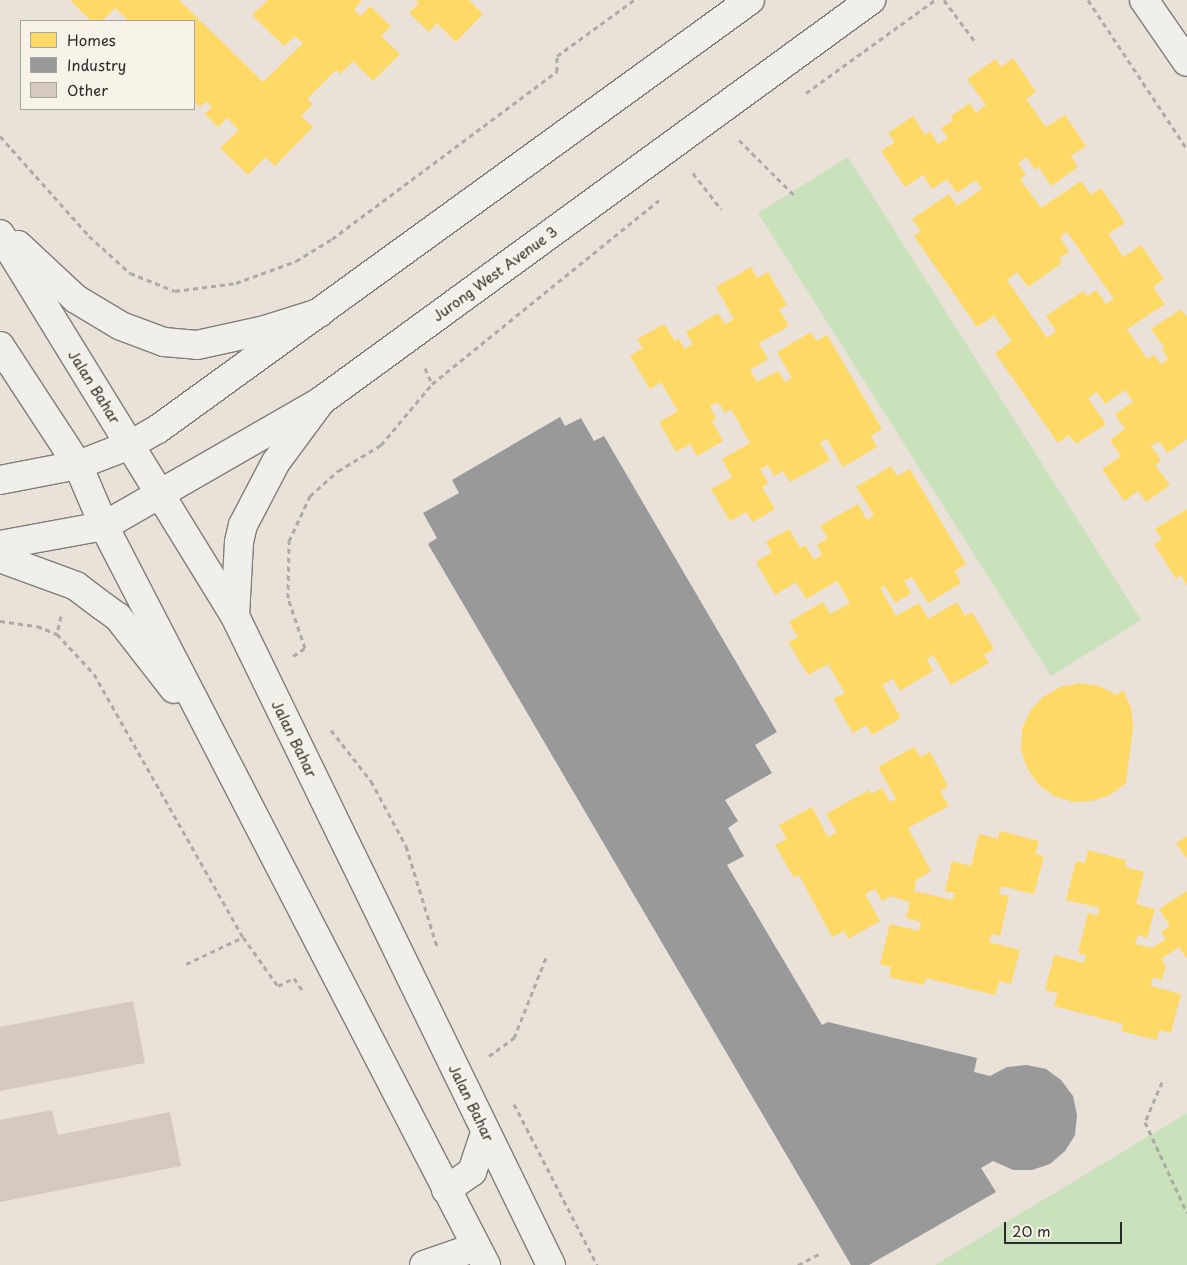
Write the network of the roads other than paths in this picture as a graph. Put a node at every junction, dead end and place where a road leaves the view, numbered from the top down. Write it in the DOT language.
graph roads {
  1 [pos="750,0"];
  2 [pos="871,0"];
  3 [pos="1144,0"];
  4 [pos="1187,62"];
  5 [pos="0,228"];
  6 [pos="0,234"];
  7 [pos="319,313"];
  8 [pos="0,346"];
  9 [pos="321,401"];
  10 [pos="130,445"];
  11 [pos="78,465"];
  12 [pos="0,480"];
  13 [pos="161,494"];
  14 [pos="104,526"];
  15 [pos="0,545"];
  16 [pos="0,558"];
  17 [pos="235,616"];
  18 [pos="214,739"];
  19 [pos="485,1133"];
  20 [pos="446,1190"];
  21 [pos="481,1256"];
  22 [pos="424,1265"];
  23 [pos="551,1265"];
  1 -- 7 [label="main road"];
  2 -- 9 [label="main road, Jurong West Avenue 3"];
  3 -- 4 [label="main road"];
  5 -- 7 [label="main road"];
  6 -- 10 [label="main road, Jalan Bahar"];
  7 -- 10 [label="main road"];
  8 -- 11 [label="main road"];
  9 -- 13 [label="main road, Jurong West Avenue 3"];
  9 -- 17 [label="main road"];
  10 -- 11 [label="main road"];
  10 -- 13 [label="main road, Jalan Bahar"];
  11 -- 12 [label="main road"];
  11 -- 14 [label="main road"];
  13 -- 14 [label="main road, Jurong West Avenue 3"];
  13 -- 17 [label="main road, Jalan Bahar"];
  14 -- 15 [label="main road, Jurong West Avenue 3"];
  14 -- 18 [label="main road"];
  16 -- 18 [label="main road"];
  17 -- 19 [label="main road, Jalan Bahar"];
  18 -- 20 [label="main road"];
  19 -- 20 [label="main road"];
  19 -- 23 [label="main road, Jalan Bahar"];
  20 -- 21 [label="main road"];
  21 -- 22 [label="main road"];
}
